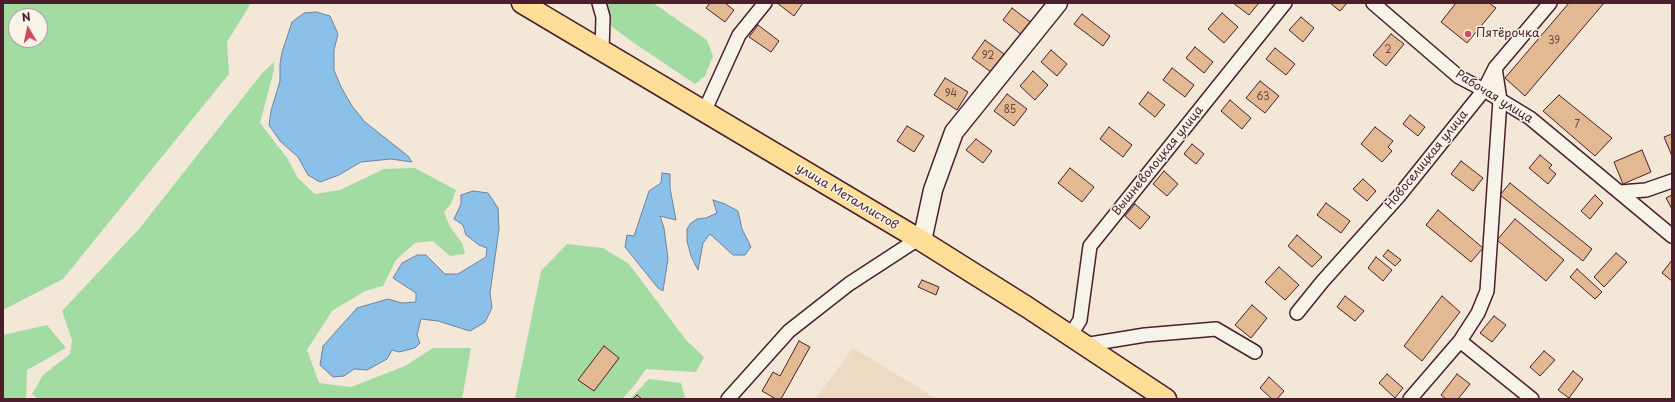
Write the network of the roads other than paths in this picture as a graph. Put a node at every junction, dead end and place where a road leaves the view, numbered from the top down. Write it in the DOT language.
graph roads {
  1 [pos="522,3"];
  2 [pos="599,3"];
  3 [pos="765,3"];
  4 [pos="1058,3"];
  5 [pos="1285,3"];
  6 [pos="1374,3"];
  7 [pos="1550,3"];
  8 [pos="602,51"];
  9 [pos="1495,68"];
  10 [pos="1484,90"];
  11 [pos="1500,100"];
  12 [pos="704,112"];
  13 [pos="1672,181"];
  14 [pos="1620,192"];
  15 [pos="1672,236"];
  16 [pos="920,240"];
  17 [pos="1297,313"];
  18 [pos="1077,340"];
  19 [pos="1460,341"];
  20 [pos="1255,352"];
  21 [pos="728,399"];
  22 [pos="1166,399"];
  23 [pos="1410,399"];
  24 [pos="1532,399"];
  1 -- 8 [label="main road, улица Металлистов"];
  2 -- 8 [label="street"];
  3 -- 12 [label="street"];
  4 -- 16 [label="street"];
  5 -- 18 [label="street, Вышневолоцкая улица"];
  6 -- 10 [label="street, Рабочая улица"];
  7 -- 9 [label="street, Новоселицкая улица"];
  8 -- 12 [label="main road, улица Металлистов"];
  9 -- 10 [label="street, Новоселицкая улица"];
  9 -- 11 [label="street"];
  10 -- 11 [label="street, Рабочая улица"];
  10 -- 17 [label="street, Новоселицкая улица"];
  11 -- 14 [label="street, Рабочая улица"];
  11 -- 19 [label="street"];
  12 -- 16 [label="main road, улица Металлистов"];
  13 -- 14 [label="street"];
  14 -- 15 [label="street, Рабочая улица"];
  16 -- 18 [label="main road, улица Металлистов"];
  16 -- 21 [label="street"];
  18 -- 20 [label="street"];
  18 -- 22 [label="main road, улица Металлистов"];
  19 -- 23 [label="street"];
  19 -- 24 [label="street"];
}
